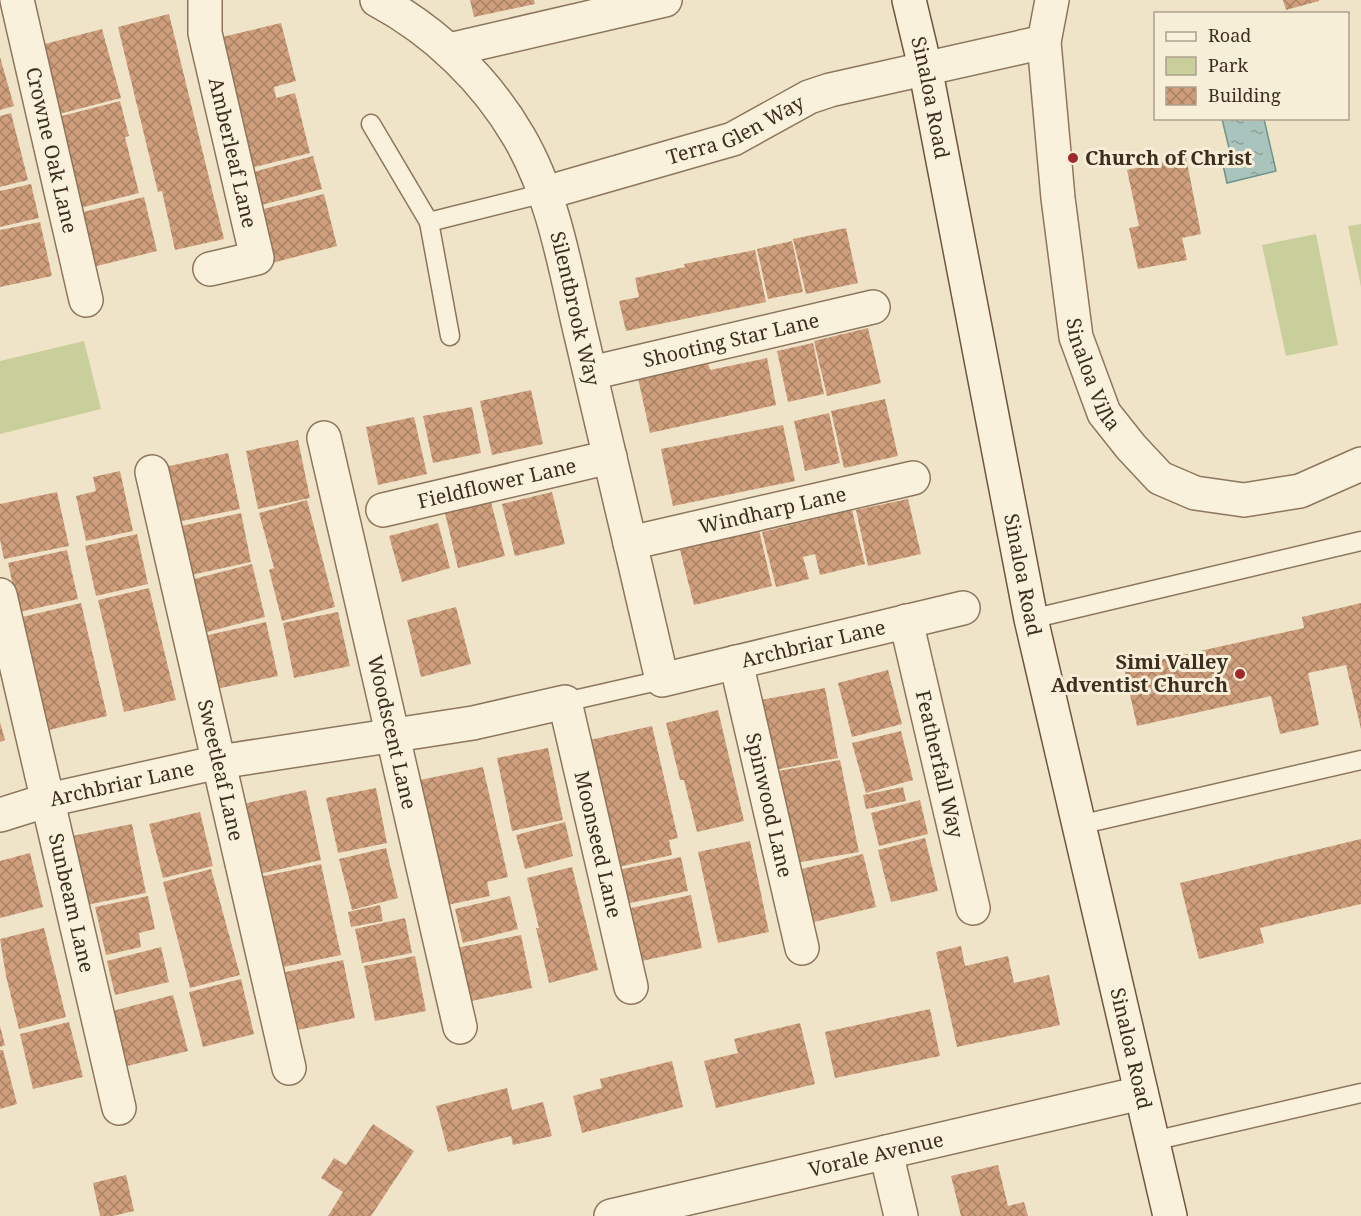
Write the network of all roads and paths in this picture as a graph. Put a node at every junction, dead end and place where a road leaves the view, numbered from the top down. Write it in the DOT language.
graph roads {
  1 [pos="16,0"];
  2 [pos="205,0"];
  3 [pos="377,0"];
  4 [pos="665,0"];
  5 [pos="909,0"];
  6 [pos="1052,0"];
  7 [pos="1044,42"];
  8 [pos="449,50"];
  9 [pos="933,66"];
  10 [pos="371,124"];
  11 [pos="545,193"];
  12 [pos="429,222"];
  13 [pos="210,269"];
  14 [pos="86,300"];
  15 [pos="873,307"];
  16 [pos="450,336"];
  17 [pos="591,373"];
  18 [pos="324,438"];
  19 [pos="610,457"];
  20 [pos="1361,464"];
  21 [pos="152,472"];
  22 [pos="913,478"];
  23 [pos="382,510"];
  24 [pos="1361,541"];
  25 [pos="630,543"];
  26 [pos="0,595"];
  27 [pos="963,608"];
  28 [pos="1031,619"];
  29 [pos="906,621"];
  30 [pos="736,662"];
  31 [pos="662,680"];
  32 [pos="565,702"];
  33 [pos="393,735"];
  34 [pos="1361,760"];
  35 [pos="219,762"];
  36 [pos="48,800"];
  37 [pos="0,815"];
  38 [pos="1079,825"];
  39 [pos="973,908"];
  40 [pos="802,948"];
  41 [pos="631,987"];
  42 [pos="460,1027"];
  43 [pos="289,1068"];
  44 [pos="1142,1093"];
  45 [pos="1361,1093"];
  46 [pos="119,1108"];
  47 [pos="1152,1141"];
  48 [pos="886,1152"];
  49 [pos="611,1216"];
  50 [pos="901,1216"];
  51 [pos="1170,1216"];
  1 -- 14 [label="street, Crowne Oak Lane"];
  2 -- 13 [label="street, Amberleaf Lane"];
  3 -- 8 [label="street, Silentbrook Way"];
  4 -- 8 [label="street"];
  5 -- 9 [label="street, Sinaloa Road"];
  6 -- 7 [label="street, Sinaloa Villa"];
  7 -- 9 [label="street"];
  7 -- 20 [label="street, Sinaloa Villa"];
  8 -- 11 [label="street, Silentbrook Way"];
  9 -- 11 [label="street, Terra Glen Way"];
  9 -- 28 [label="street, Sinaloa Road"];
  10 -- 12 [label="lane"];
  11 -- 12 [label="lane"];
  11 -- 17 [label="street, Silentbrook Way"];
  12 -- 16 [label="lane"];
  15 -- 17 [label="street, Shooting Star Lane"];
  17 -- 19 [label="street, Silentbrook Way"];
  18 -- 33 [label="street, Woodscent Lane"];
  19 -- 23 [label="street, Fieldflower Lane"];
  19 -- 25 [label="street, Silentbrook Way"];
  21 -- 35 [label="street, Sweetleaf Lane"];
  22 -- 25 [label="street, Windharp Lane"];
  24 -- 28 [label="lane"];
  25 -- 31 [label="street, Silentbrook Way"];
  26 -- 36 [label="street, Sunbeam Lane"];
  27 -- 29 [label="street, Archbriar Lane"];
  28 -- 38 [label="street, Sinaloa Road"];
  29 -- 30 [label="street, Archbriar Lane"];
  29 -- 39 [label="street, Featherfall Way"];
  30 -- 31 [label="street, Archbriar Lane"];
  30 -- 40 [label="street, Spinwood Lane"];
  31 -- 32 [label="lane"];
  32 -- 33 [label="street, Archbriar Lane"];
  32 -- 41 [label="street, Moonseed Lane"];
  33 -- 35 [label="street, Archbriar Lane"];
  33 -- 42 [label="street, Woodscent Lane"];
  34 -- 38 [label="lane"];
  35 -- 36 [label="street, Archbriar Lane"];
  35 -- 43 [label="street, Sweetleaf Lane"];
  36 -- 37 [label="street, Archbriar Lane"];
  36 -- 46 [label="street, Sunbeam Lane"];
  38 -- 44 [label="street, Sinaloa Road"];
  44 -- 47 [label="street, Sinaloa Road"];
  44 -- 48 [label="street, Vorale Avenue"];
  45 -- 47 [label="lane"];
  47 -- 51 [label="street, Sinaloa Road"];
  48 -- 49 [label="street, Vorale Avenue"];
  48 -- 50 [label="street"];
}
